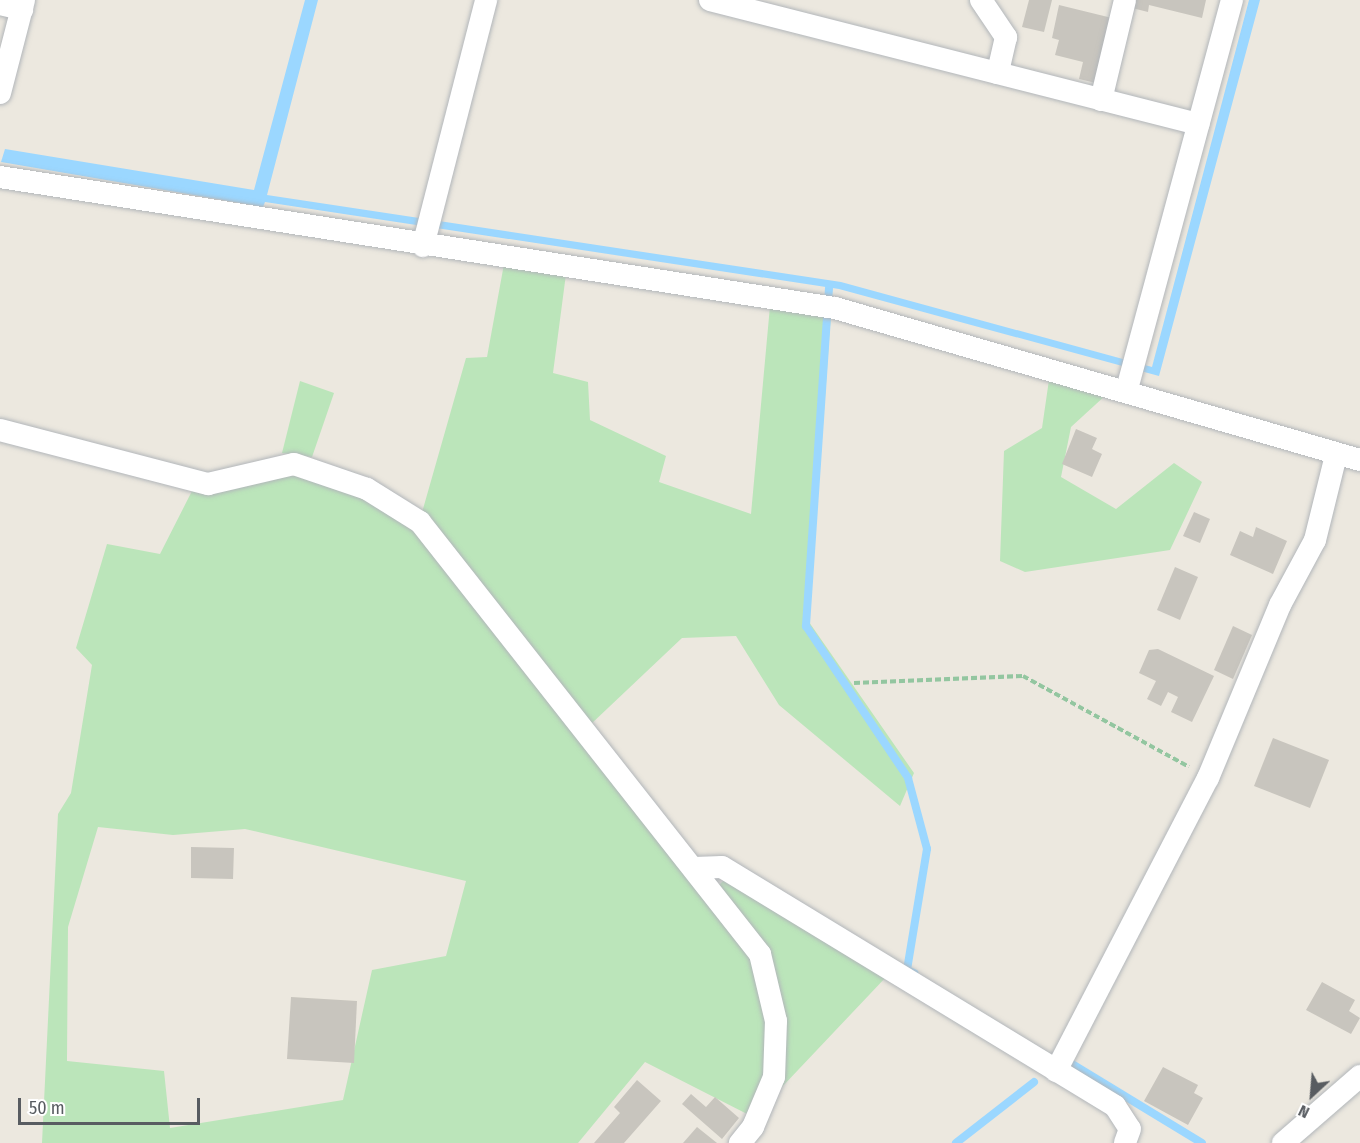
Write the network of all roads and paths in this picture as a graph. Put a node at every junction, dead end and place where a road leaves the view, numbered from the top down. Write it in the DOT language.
graph roads {
  1 [pos="486,0"];
  2 [pos="710,0"];
  3 [pos="981,0"];
  4 [pos="1125,0"];
  5 [pos="1232,0"];
  6 [pos="15,4"];
  7 [pos="998,73"];
  8 [pos="0,93"];
  9 [pos="1101,100"];
  10 [pos="1198,124"];
  11 [pos="0,177"];
  12 [pos="423,246"];
  13 [pos="1127,389"];
  14 [pos="0,430"];
  15 [pos="1336,455"];
  16 [pos="1360,460"];
  17 [pos="854,683"];
  18 [pos="1208,777"];
  19 [pos="694,868"];
  20 [pos="1056,1071"];
  21 [pos="1360,1076"];
  22 [pos="740,1143"];
  23 [pos="1125,1143"];
  24 [pos="1283,1143"];
  1 -- 12 [label="street"];
  2 -- 7 [label="street"];
  3 -- 7 [label="street"];
  4 -- 9 [label="street"];
  5 -- 10 [label="street"];
  6 -- 8 [label="street"];
  7 -- 9 [label="street"];
  9 -- 10 [label="street"];
  10 -- 13 [label="street"];
  11 -- 12 [label="street"];
  12 -- 13 [label="street"];
  13 -- 15 [label="street"];
  14 -- 19 [label="street"];
  15 -- 16 [label="street"];
  15 -- 18 [label="street"];
  17 -- 18 [label="path"];
  18 -- 20 [label="street"];
  19 -- 20 [label="street"];
  19 -- 22 [label="street"];
  20 -- 23 [label="street"];
  21 -- 24 [label="street"];
}
